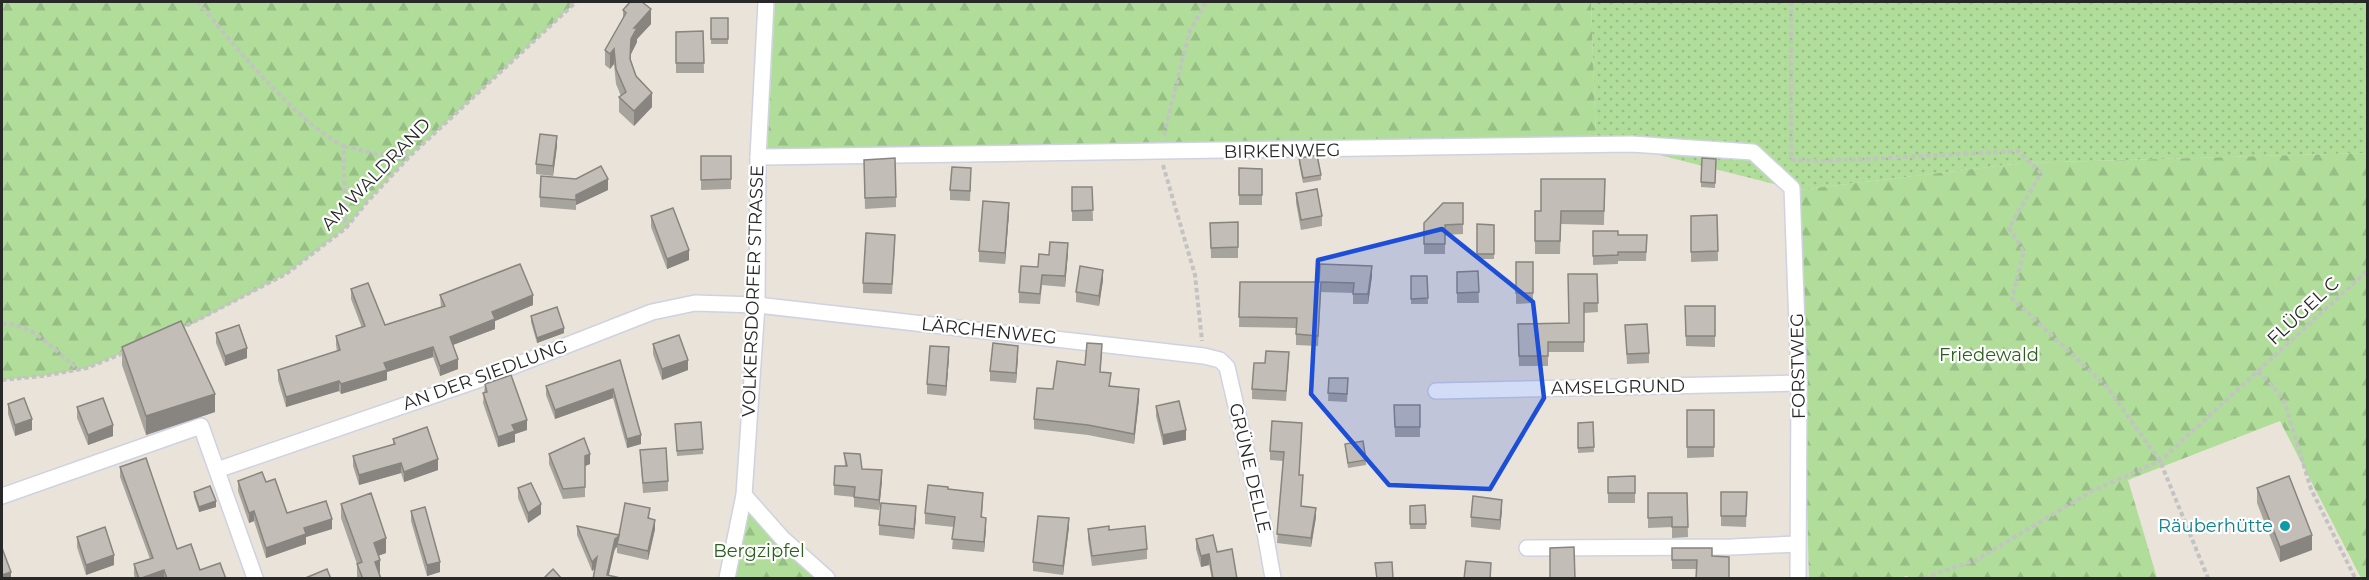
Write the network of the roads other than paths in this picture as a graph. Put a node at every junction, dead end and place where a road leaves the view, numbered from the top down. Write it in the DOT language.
graph roads {
  1 [pos="766,2"];
  2 [pos="758,157"];
  3 [pos="1792,188"];
  4 [pos="757,305"];
  5 [pos="1220,360"];
  6 [pos="1799,383"];
  7 [pos="1436,391"];
  8 [pos="217,470"];
  9 [pos="744,495"];
  10 [pos="2,496"];
  11 [pos="1797,544"];
  12 [pos="1527,548"];
  13 [pos="255,579"];
  14 [pos="727,579"];
  15 [pos="827,579"];
  16 [pos="1273,579"];
  17 [pos="1798,579"];
  1 -- 2 [label="street, VOLKERSDORFER STRASSE"];
  2 -- 3 [label="street, BIRKENWEG"];
  2 -- 4 [label="street, VOLKERSDORFER STRASSE"];
  3 -- 6 [label="street, FORSTWEG"];
  4 -- 5 [label="street, LÄRCHENWEG"];
  4 -- 8 [label="street, AN DER SIEDLUNG"];
  4 -- 9 [label="street, VOLKERSDORFER STRASSE"];
  5 -- 16 [label="street, GRÜNE DELLE"];
  6 -- 7 [label="street, AMSELGRUND"];
  6 -- 11 [label="street, FORSTWEG"];
  8 -- 10 [label="street"];
  8 -- 13 [label="street"];
  9 -- 14 [label="street, VOLKERSDORFER STRASSE"];
  9 -- 15 [label="street"];
  11 -- 12 [label="street"];
  11 -- 17 [label="street, FORSTWEG"];
}
